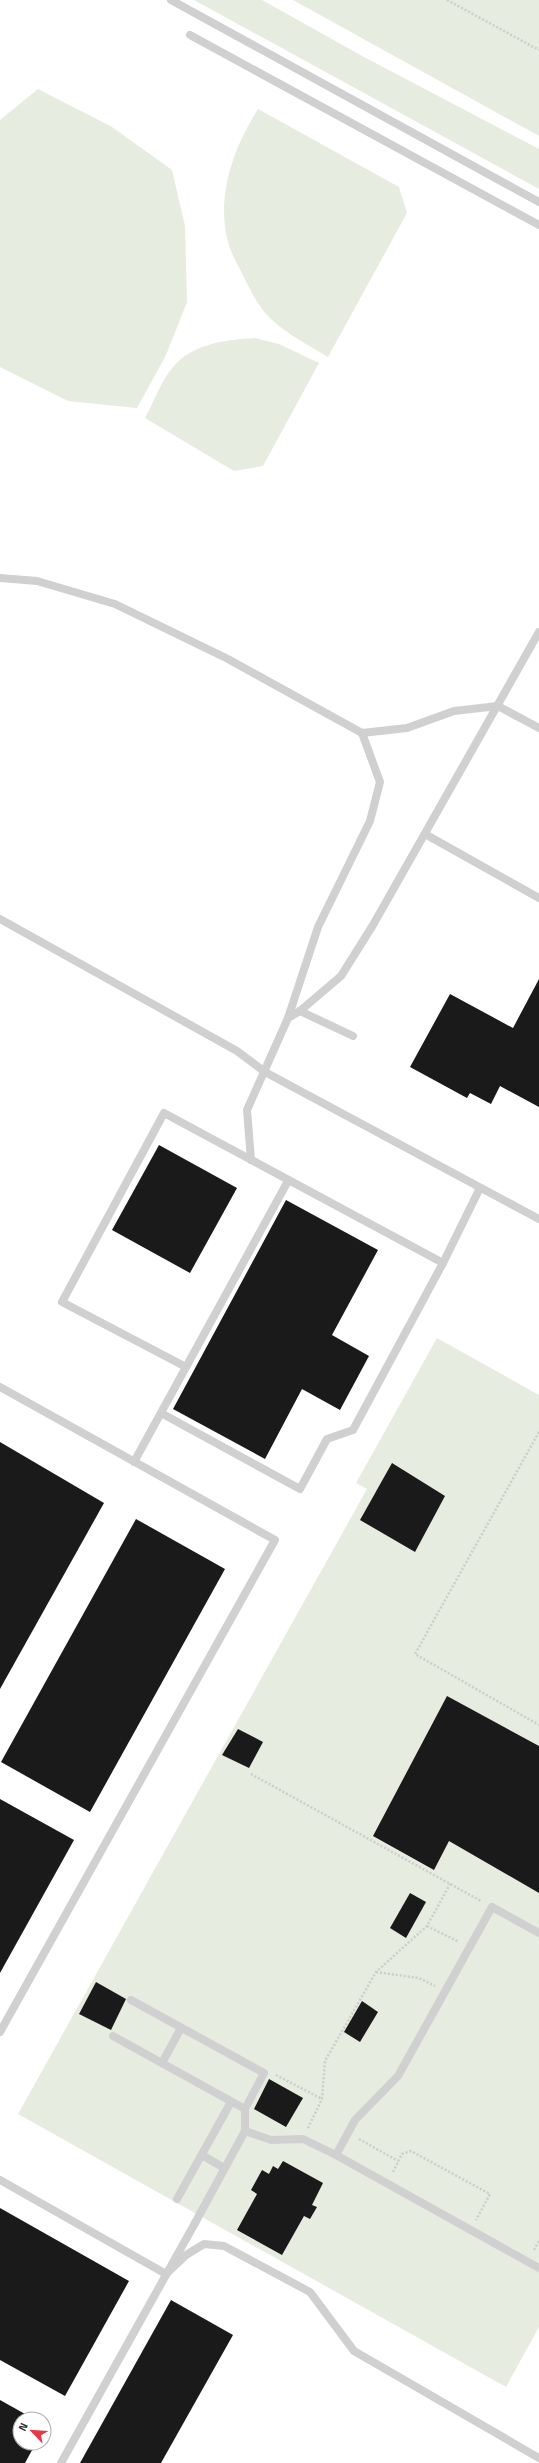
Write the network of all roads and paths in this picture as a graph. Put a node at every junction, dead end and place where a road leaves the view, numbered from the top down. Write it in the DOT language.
graph roads {
  1 [pos="171,0"];
  2 [pos="447,0"];
  3 [pos="190,35"];
  4 [pos="539,50"];
  5 [pos="539,202"];
  6 [pos="539,225"];
  7 [pos="0,578"];
  8 [pos="539,632"];
  9 [pos="498,706"];
  10 [pos="539,728"];
  11 [pos="362,734"];
  12 [pos="425,834"];
  13 [pos="539,898"];
  14 [pos="0,919"];
  15 [pos="300,1011"];
  16 [pos="288,1018"];
  17 [pos="353,1036"];
  18 [pos="265,1072"];
  19 [pos="251,1160"];
  20 [pos="288,1180"];
  21 [pos="480,1188"];
  22 [pos="539,1219"];
  23 [pos="442,1264"];
  24 [pos="186,1367"];
  25 [pos="0,1387"];
  26 [pos="161,1413"];
  27 [pos="539,1432"];
  28 [pos="134,1462"];
  29 [pos="539,1725"];
  30 [pos="251,1774"];
  31 [pos="450,1884"];
  32 [pos="492,1907"];
  33 [pos="427,1926"];
  34 [pos="539,1933"];
  35 [pos="469,1948"];
  36 [pos="376,1972"];
  37 [pos="445,1991"];
  38 [pos="131,2000"];
  39 [pos="181,2028"];
  40 [pos="0,2032"];
  41 [pos="113,2036"];
  42 [pos="162,2063"];
  43 [pos="264,2073"];
  44 [pos="322,2099"];
  45 [pos="231,2102"];
  46 [pos="245,2109"];
  47 [pos="245,2131"];
  48 [pos="348,2133"];
  49 [pos="303,2139"];
  50 [pos="202,2155"];
  51 [pos="336,2155"];
  52 [pos="398,2160"];
  53 [pos="224,2168"];
  54 [pos="0,2180"];
  55 [pos="387,2184"];
  56 [pos="177,2199"];
  57 [pos="471,2229"];
  58 [pos="539,2268"];
  59 [pos="539,2458"];
  60 [pos="60,2463"];
  1 -- 5 [label="lane"];
  2 -- 4 [label="path"];
  3 -- 6 [label="lane"];
  7 -- 11 [label="lane"];
  8 -- 9 [label="lane"];
  9 -- 10 [label="lane"];
  9 -- 11 [label="lane"];
  9 -- 12 [label="lane"];
  11 -- 16 [label="lane"];
  12 -- 13 [label="lane"];
  12 -- 15 [label="lane"];
  14 -- 18 [label="lane"];
  15 -- 16 [label="lane"];
  15 -- 17 [label="lane"];
  16 -- 18 [label="lane"];
  18 -- 19 [label="lane"];
  18 -- 21 [label="lane"];
  19 -- 20 [label="lane"];
  19 -- 24 [label="lane"];
  20 -- 23 [label="lane"];
  20 -- 24 [label="lane"];
  21 -- 22 [label="lane"];
  21 -- 23 [label="lane"];
  23 -- 26 [label="lane"];
  24 -- 26 [label="lane"];
  25 -- 28 [label="lane"];
  26 -- 28 [label="lane"];
  27 -- 29 [label="path"];
  28 -- 40 [label="lane"];
  30 -- 31 [label="path"];
  31 -- 32 [label="path"];
  31 -- 33 [label="path"];
  32 -- 34 [label="lane"];
  32 -- 35 [label="lane"];
  33 -- 35 [label="path"];
  33 -- 36 [label="path"];
  35 -- 37 [label="lane"];
  36 -- 37 [label="path"];
  36 -- 44 [label="path"];
  37 -- 48 [label="lane"];
  38 -- 39 [label="lane"];
  39 -- 42 [label="lane"];
  39 -- 43 [label="lane"];
  41 -- 42 [label="lane"];
  42 -- 45 [label="lane"];
  43 -- 44 [label="path"];
  43 -- 46 [label="lane"];
  44 -- 49 [label="path"];
  45 -- 46 [label="lane"];
  45 -- 50 [label="lane"];
  46 -- 47 [label="lane"];
  47 -- 49 [label="lane"];
  47 -- 53 [label="lane"];
  48 -- 51 [label="lane"];
  48 -- 52 [label="path"];
  49 -- 51 [label="lane"];
  50 -- 53 [label="lane"];
  50 -- 56 [label="lane"];
  51 -- 55 [label="lane"];
  52 -- 55 [label="path"];
  52 -- 57 [label="path"];
  53 -- 60 [label="lane, bridge"];
  54 -- 59 [label="lane"];
  55 -- 57 [label="lane"];
  57 -- 58 [label="lane"];
}
